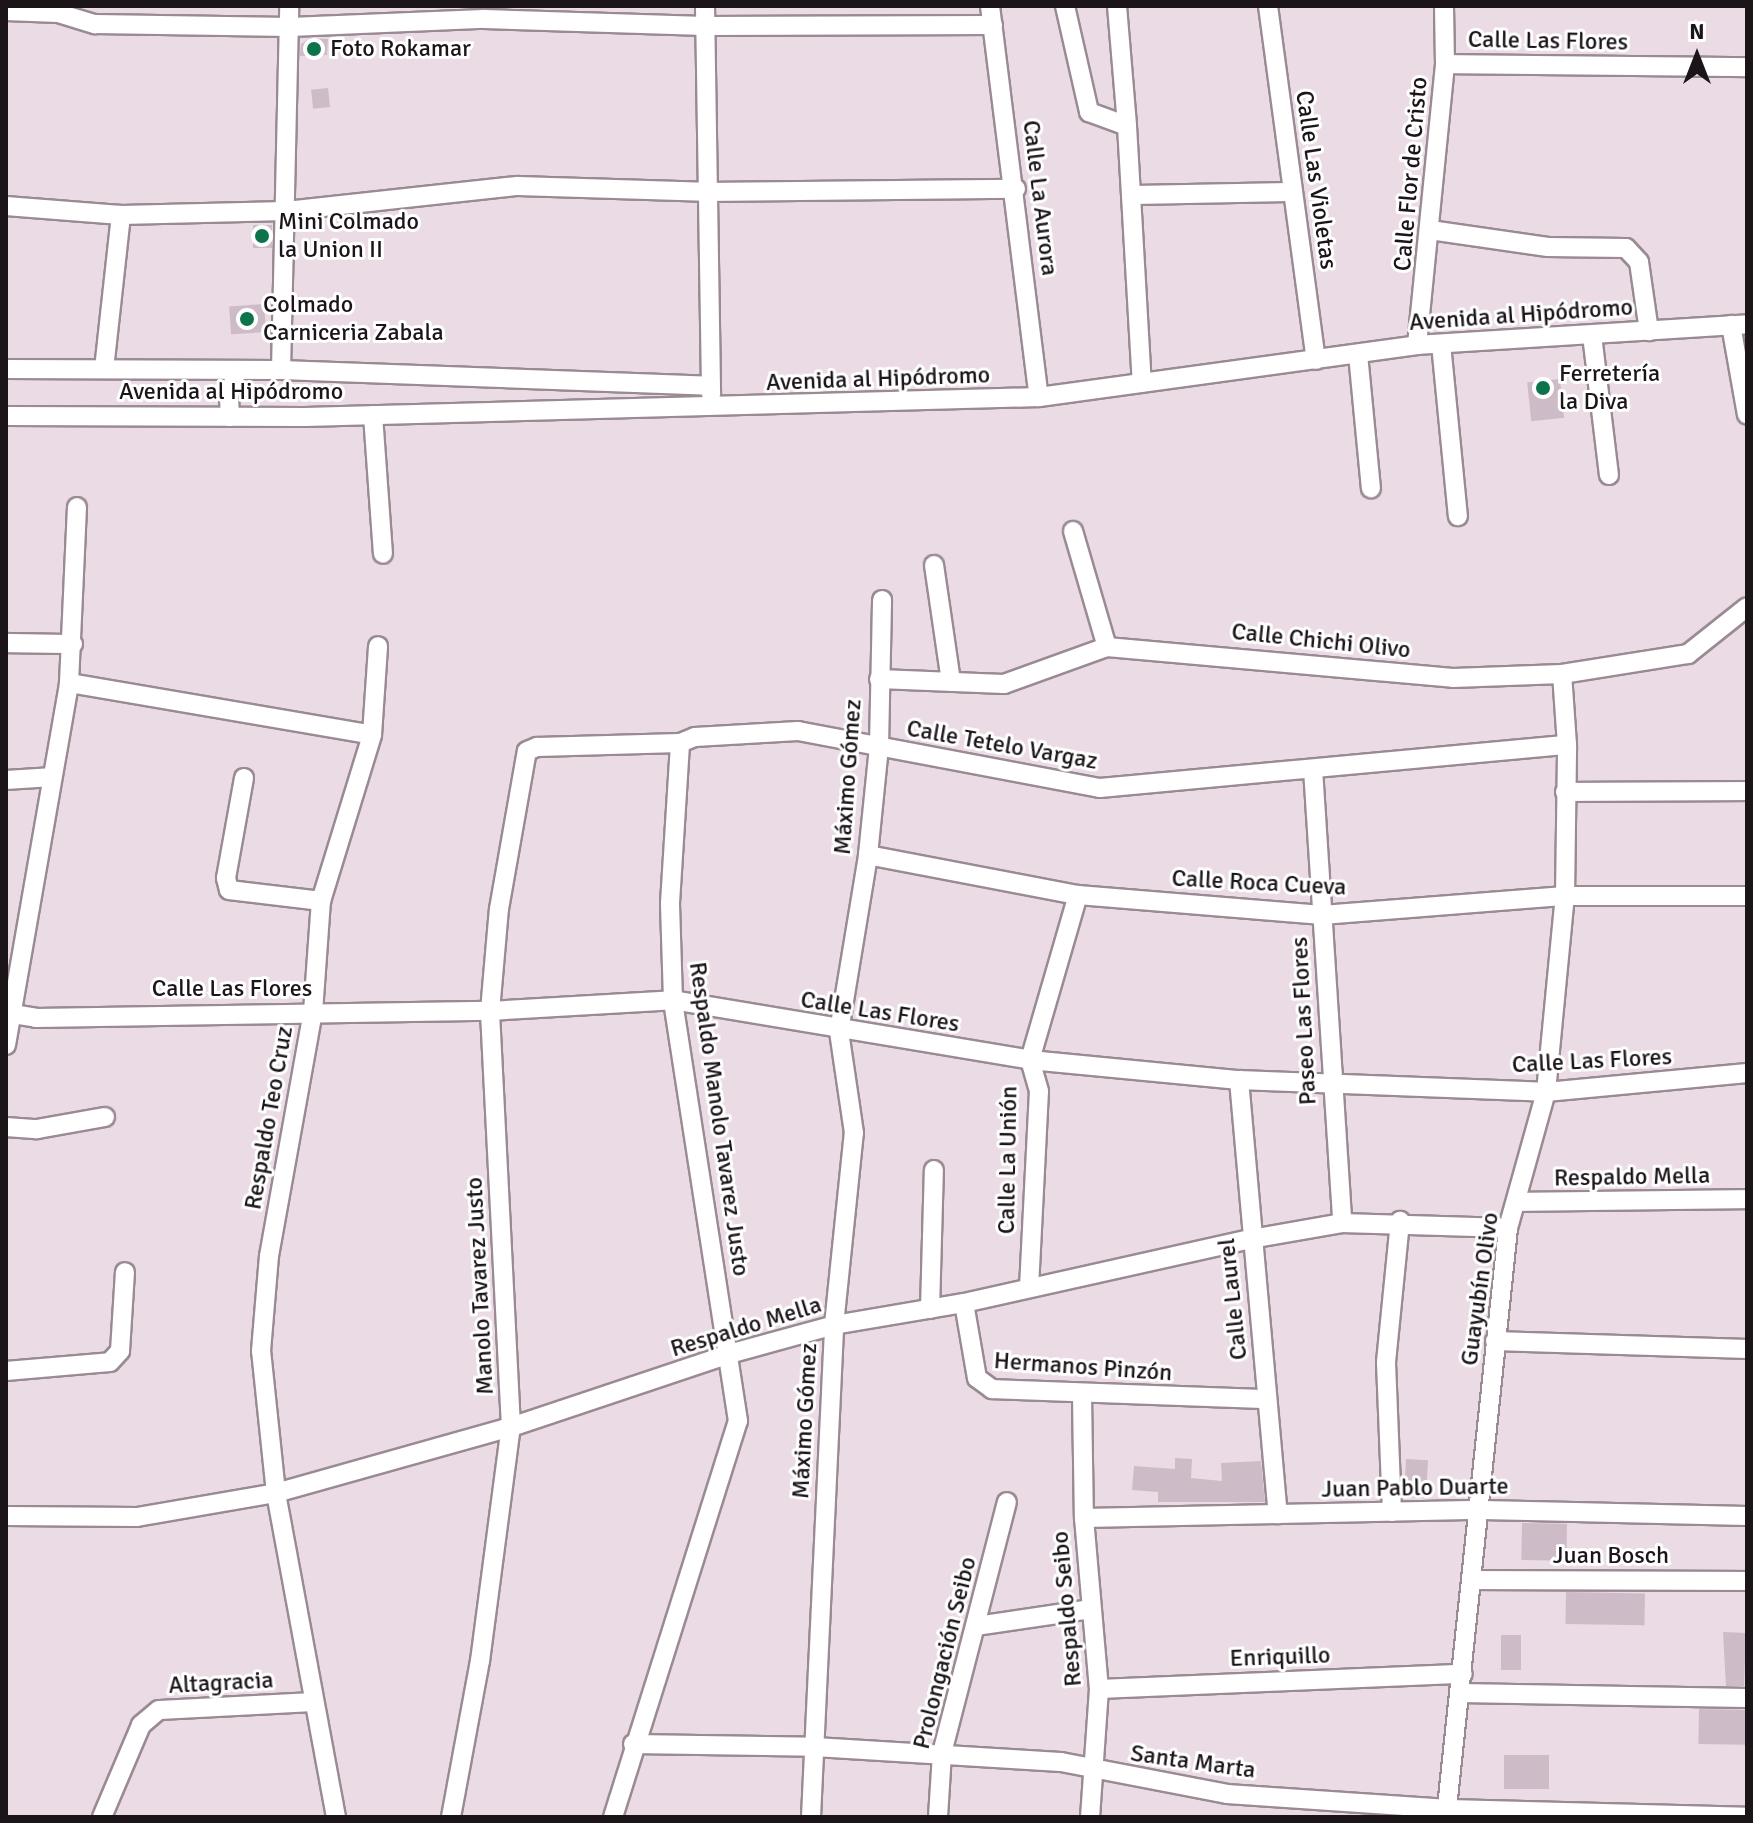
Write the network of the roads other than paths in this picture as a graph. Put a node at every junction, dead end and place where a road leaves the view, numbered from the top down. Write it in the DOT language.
graph roads {
  1 [pos="289,6"];
  2 [pos="705,6"];
  3 [pos="990,6"];
  4 [pos="1065,6"];
  5 [pos="1117,6"];
  6 [pos="1268,6"];
  7 [pos="1444,6"];
  8 [pos="6,11"];
  9 [pos="484,12"];
  10 [pos="600,15"];
  11 [pos="993,25"];
  12 [pos="705,26"];
  13 [pos="290,27"];
  14 [pos="1445,64"];
  15 [pos="1747,67"];
  16 [pos="1127,126"];
  17 [pos="1016,189"];
  18 [pos="704,192"];
  19 [pos="1293,192"];
  20 [pos="1131,195"];
  21 [pos="6,206"];
  22 [pos="286,211"];
  23 [pos="121,215"];
  24 [pos="1430,230"];
  25 [pos="1739,324"];
  26 [pos="1649,331"];
  27 [pos="1592,335"];
  28 [pos="1441,344"];
  29 [pos="1417,345"];
  30 [pos="1358,354"];
  31 [pos="1316,360"];
  32 [pos="6,369"];
  33 [pos="104,369"];
  34 [pos="237,370"];
  35 [pos="281,370"];
  36 [pos="1142,383"];
  37 [pos="710,386"];
  38 [pos="1039,397"];
  39 [pos="711,409"];
  40 [pos="373,415"];
  41 [pos="1747,415"];
  42 [pos="6,416"];
  43 [pos="230,417"];
  44 [pos="1609,475"];
  45 [pos="1371,488"];
  46 [pos="77,507"];
  47 [pos="1458,516"];
  48 [pos="1073,531"];
  49 [pos="383,554"];
  50 [pos="934,565"];
  51 [pos="882,600"];
  52 [pos="1747,607"];
  53 [pos="6,643"];
  54 [pos="73,644"];
  55 [pos="378,646"];
  56 [pos="1107,647"];
  57 [pos="1562,674"];
  58 [pos="879,679"];
  59 [pos="951,682"];
  60 [pos="69,683"];
  61 [pos="372,735"];
  62 [pos="680,743"];
  63 [pos="1567,745"];
  64 [pos="879,746"];
  65 [pos="527,751"];
  66 [pos="1313,769"];
  67 [pos="52,777"];
  68 [pos="244,778"];
  69 [pos="6,780"];
  70 [pos="1747,791"];
  71 [pos="1565,792"];
  72 [pos="868,855"];
  73 [pos="1078,895"];
  74 [pos="1565,896"];
  75 [pos="1747,896"];
  76 [pos="321,901"];
  77 [pos="1322,915"];
  78 [pos="673,1000"];
  79 [pos="490,1011"];
  80 [pos="313,1012"];
  81 [pos="9,1013"];
  82 [pos="839,1031"];
  83 [pos="6,1045"];
  84 [pos="1030,1060"];
  85 [pos="1747,1073"];
  86 [pos="1239,1080"];
  87 [pos="1330,1082"];
  88 [pos="1546,1092"];
  89 [pos="105,1117"];
  90 [pos="6,1127"];
  91 [pos="934,1170"];
  92 [pos="1747,1199"];
  93 [pos="1517,1202"];
  94 [pos="1400,1221"];
  95 [pos="1342,1223"];
  96 [pos="1508,1228"];
  97 [pos="1251,1239"];
  98 [pos="125,1272"];
  99 [pos="1029,1288"];
  100 [pos="964,1303"];
  101 [pos="930,1309"];
  102 [pos="834,1325"];
  103 [pos="1495,1341"];
  104 [pos="1747,1349"];
  105 [pos="729,1354"];
  106 [pos="6,1371"];
  107 [pos="1082,1396"];
  108 [pos="1267,1399"];
  109 [pos="511,1427"];
  110 [pos="276,1493"];
  111 [pos="1007,1502"];
  112 [pos="1482,1510"];
  113 [pos="1392,1512"];
  114 [pos="1278,1514"];
  115 [pos="6,1516"];
  116 [pos="1747,1516"];
  117 [pos="1084,1518"];
  118 [pos="1474,1580"];
  119 [pos="1747,1581"];
  120 [pos="1091,1609"];
  121 [pos="976,1626"];
  122 [pos="1463,1674"];
  123 [pos="1099,1689"];
  124 [pos="1460,1693"];
  125 [pos="1747,1698"];
  126 [pos="314,1702"];
  127 [pos="633,1744"];
  128 [pos="815,1747"];
  129 [pos="942,1753"];
  130 [pos="1093,1771"];
  131 [pos="1447,1813"];
  132 [pos="1549,1815"];
  133 [pos="1657,1816"];
  134 [pos="1702,1816"];
  135 [pos="102,1817"];
  136 [pos="336,1817"];
  137 [pos="451,1817"];
  138 [pos="613,1817"];
  139 [pos="811,1817"];
  140 [pos="938,1817"];
  141 [pos="1090,1817"];
  142 [pos="1747,1817"];
  1 -- 13 [label="street"];
  2 -- 12 [label="street"];
  3 -- 11 [label="street, Calle La Aurora"];
  4 -- 16 [label="street"];
  5 -- 16 [label="street"];
  6 -- 19 [label="street, Calle Las Violetas"];
  7 -- 14 [label="street, Calle Flor de Cristo"];
  8 -- 13 [label="street"];
  9 -- 10 [label="street"];
  9 -- 13 [label="street"];
  10 -- 12 [label="street"];
  11 -- 12 [label="street"];
  11 -- 17 [label="street, Calle La Aurora"];
  12 -- 18 [label="street"];
  13 -- 22 [label="street"];
  14 -- 15 [label="street, Calle Las Flores"];
  14 -- 24 [label="street, Calle Flor de Cristo"];
  16 -- 20 [label="street"];
  17 -- 18 [label="street"];
  17 -- 38 [label="street, Calle La Aurora"];
  18 -- 22 [label="street"];
  18 -- 37 [label="street"];
  19 -- 20 [label="street"];
  19 -- 31 [label="street, Calle Las Violetas"];
  20 -- 36 [label="street"];
  21 -- 23 [label="street"];
  22 -- 23 [label="street"];
  22 -- 35 [label="street"];
  23 -- 33 [label="street"];
  24 -- 26 [label="street"];
  24 -- 29 [label="street, Calle Flor de Cristo"];
  25 -- 26 [label="street, Avenida al Hipódromo"];
  25 -- 41 [label="street"];
  26 -- 27 [label="street, Avenida al Hipódromo"];
  27 -- 28 [label="street, Avenida al Hipódromo"];
  27 -- 44 [label="street"];
  28 -- 29 [label="street, Avenida al Hipódromo"];
  28 -- 47 [label="street"];
  29 -- 30 [label="street, Avenida al Hipódromo"];
  30 -- 31 [label="street, Avenida al Hipódromo"];
  30 -- 45 [label="street"];
  31 -- 36 [label="street, Avenida al Hipódromo"];
  32 -- 33 [label="street"];
  33 -- 34 [label="street"];
  34 -- 35 [label="street"];
  34 -- 43 [label="street"];
  35 -- 37 [label="street"];
  36 -- 38 [label="street, Avenida al Hipódromo"];
  37 -- 39 [label="street"];
  38 -- 39 [label="street, Avenida al Hipódromo"];
  39 -- 40 [label="street, Avenida al Hipódromo"];
  40 -- 43 [label="street, Avenida al Hipódromo"];
  40 -- 49 [label="street"];
  42 -- 43 [label="street, Avenida al Hipódromo"];
  46 -- 54 [label="street"];
  48 -- 56 [label="street"];
  50 -- 59 [label="street"];
  51 -- 58 [label="street, Máximo Gómez"];
  52 -- 57 [label="street, Calle Chichi Olivo"];
  53 -- 54 [label="street"];
  54 -- 60 [label="street"];
  55 -- 61 [label="street, Respaldo Teo Cruz"];
  56 -- 57 [label="street, Calle Chichi Olivo"];
  56 -- 59 [label="street, Calle Chichi Olivo"];
  57 -- 63 [label="street, Guayubín Olivo"];
  58 -- 59 [label="street, Calle Chichi Olivo"];
  58 -- 64 [label="street, Máximo Gómez"];
  60 -- 61 [label="street"];
  60 -- 67 [label="street"];
  61 -- 76 [label="street, Respaldo Teo Cruz"];
  62 -- 64 [label="street, Calle Tetelo Vargaz"];
  62 -- 65 [label="street, Calle Tetelo Vargaz"];
  62 -- 78 [label="street, Respaldo Manolo Tavarez Justo"];
  63 -- 66 [label="street, Calle Tetelo Vargaz"];
  63 -- 71 [label="street, Guayubín Olivo"];
  64 -- 66 [label="street, Calle Tetelo Vargaz"];
  64 -- 72 [label="street, Máximo Gómez"];
  65 -- 79 [label="street, Manolo Tavarez Justo"];
  66 -- 77 [label="street, Paseo Las Flores"];
  67 -- 69 [label="street"];
  67 -- 81 [label="street"];
  68 -- 76 [label="street"];
  70 -- 71 [label="street"];
  71 -- 74 [label="street, Guayubín Olivo"];
  72 -- 73 [label="street, Calle Roca Cueva"];
  72 -- 82 [label="street, Máximo Gómez"];
  73 -- 77 [label="street, Calle Roca Cueva"];
  73 -- 84 [label="street, Calle La Unión"];
  74 -- 75 [label="street, Calle Roca Cueva"];
  74 -- 77 [label="street, Calle Roca Cueva"];
  74 -- 88 [label="street, Guayubín Olivo"];
  76 -- 80 [label="street, Respaldo Teo Cruz"];
  77 -- 87 [label="street, Paseo Las Flores"];
  78 -- 79 [label="street, Calle Las Flores"];
  78 -- 82 [label="street, Calle Las Flores"];
  78 -- 105 [label="street, Respaldo Manolo Tavarez Justo"];
  79 -- 80 [label="street, Calle Las Flores"];
  79 -- 109 [label="street, Manolo Tavarez Justo"];
  80 -- 81 [label="street, Calle Las Flores"];
  80 -- 110 [label="street, Respaldo Teo Cruz"];
  81 -- 83 [label="street"];
  82 -- 84 [label="street, Calle Las Flores"];
  82 -- 102 [label="street, Máximo Gómez"];
  84 -- 86 [label="street, Calle Las Flores"];
  84 -- 99 [label="street, Calle La Unión"];
  85 -- 88 [label="street, Calle Las Flores"];
  86 -- 87 [label="street, Calle Las Flores"];
  86 -- 97 [label="street, Calle Laurel"];
  87 -- 88 [label="street, Calle Las Flores"];
  87 -- 95 [label="street, Paseo Las Flores"];
  88 -- 93 [label="street, Guayubín Olivo"];
  89 -- 90 [label="street"];
  91 -- 101 [label="street"];
  92 -- 93 [label="street, Respaldo Mella"];
  93 -- 96 [label="street, Guayubín Olivo"];
  94 -- 95 [label="street, Respaldo Mella"];
  94 -- 96 [label="street, Respaldo Mella"];
  94 -- 113 [label="street"];
  95 -- 97 [label="street, Respaldo Mella"];
  96 -- 103 [label="street, Guayubín Olivo"];
  97 -- 99 [label="street, Respaldo Mella"];
  97 -- 108 [label="street, Calle Laurel"];
  98 -- 106 [label="street"];
  99 -- 100 [label="street, Respaldo Mella"];
  100 -- 101 [label="street, Respaldo Mella"];
  100 -- 107 [label="street, Hermanos Pinzón"];
  101 -- 102 [label="street, Respaldo Mella"];
  102 -- 105 [label="street, Respaldo Mella"];
  102 -- 128 [label="street, Máximo Gómez"];
  103 -- 104 [label="street"];
  103 -- 112 [label="street, Guayubín Olivo"];
  105 -- 109 [label="street, Respaldo Mella"];
  105 -- 127 [label="street, Respaldo Manolo Tavarez Justo"];
  107 -- 108 [label="street, Hermanos Pinzón"];
  107 -- 117 [label="street, Respaldo Seibo"];
  108 -- 114 [label="street, Calle Laurel"];
  109 -- 110 [label="street, Respaldo Mella"];
  109 -- 137 [label="street, Manolo Tavarez Justo"];
  110 -- 115 [label="street, Respaldo Mella"];
  110 -- 126 [label="street, Respaldo Teo Cruz"];
  111 -- 121 [label="street, Prolongación Seibo"];
  112 -- 113 [label="street, Juan Pablo Duarte"];
  112 -- 116 [label="street, Juan Pablo Duarte"];
  112 -- 118 [label="street, Guayubín Olivo"];
  113 -- 114 [label="street, Juan Pablo Duarte"];
  114 -- 117 [label="street, Juan Pablo Duarte"];
  117 -- 120 [label="street, Respaldo Seibo"];
  118 -- 119 [label="street, Juan Bosch"];
  118 -- 122 [label="street, Guayubín Olivo"];
  120 -- 121 [label="street"];
  120 -- 123 [label="street, Respaldo Seibo"];
  121 -- 129 [label="street, Prolongación Seibo"];
  122 -- 123 [label="street, Enriquillo"];
  122 -- 124 [label="street, Guayubín Olivo"];
  123 -- 130 [label="street, Respaldo Seibo"];
  124 -- 125 [label="street"];
  124 -- 131 [label="street, Guayubín Olivo"];
  126 -- 135 [label="street, Altagracia"];
  126 -- 136 [label="street, Respaldo Teo Cruz"];
  127 -- 128 [label="street, Santa Marta"];
  127 -- 138 [label="street, Respaldo Manolo Tavarez Justo"];
  128 -- 129 [label="street, Santa Marta"];
  128 -- 139 [label="street, Máximo Gómez"];
  129 -- 130 [label="street, Santa Marta"];
  129 -- 140 [label="street, Prolongación Seibo"];
  130 -- 131 [label="street, Santa Marta"];
  130 -- 141 [label="street, Respaldo Seibo"];
  131 -- 132 [label="street, Santa Marta"];
  132 -- 133 [label="street, Santa Marta"];
  133 -- 134 [label="street, Santa Marta"];
  134 -- 142 [label="street, Santa Marta"];
}
